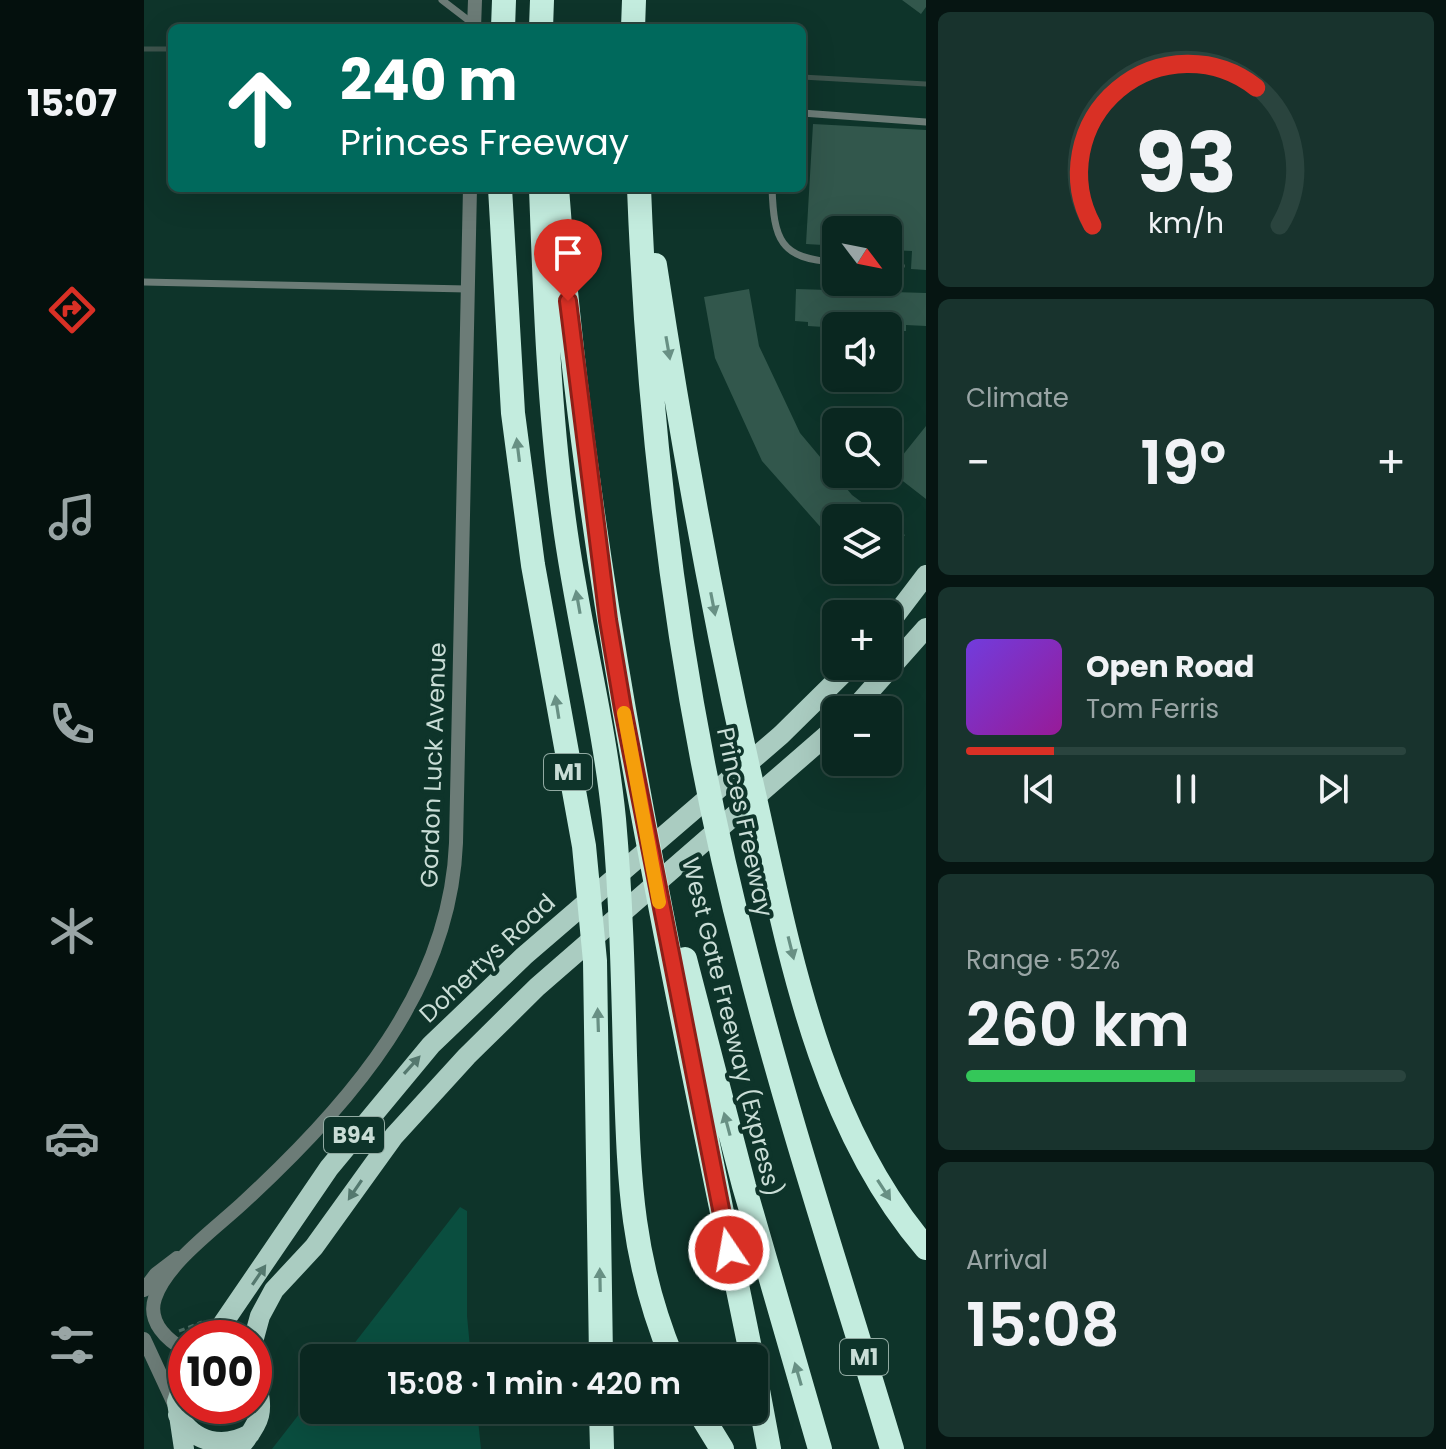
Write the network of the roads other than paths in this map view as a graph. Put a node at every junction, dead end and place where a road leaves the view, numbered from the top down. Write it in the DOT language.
graph roads {
  1 [pos="442,0"];
  2 [pos="475,0"];
  3 [pos="504,0"];
  4 [pos="542,0"];
  5 [pos="549,0"];
  6 [pos="634,0"];
  7 [pos="472,24"];
  8 [pos="474,24"];
  9 [pos="503,24"];
  10 [pos="541,24"];
  11 [pos="549,24"];
  12 [pos="633,24"];
  13 [pos="806,113"];
  14 [pos="926,122"];
  15 [pos="470,192"];
  16 [pos="500,192"];
  17 [pos="541,192"];
  18 [pos="557,192"];
  19 [pos="639,192"];
  20 [pos="646,192"];
  21 [pos="772,192"];
  22 [pos="822,260"];
  23 [pos="144,282"];
  24 [pos="467,289"];
  25 [pos="926,575"];
  26 [pos="902,607"];
  27 [pos="926,628"];
  28 [pos="837,680"];
  29 [pos="865,696"];
  30 [pos="623,709"];
  31 [pos="822,741"];
  32 [pos="926,1248"];
  33 [pos="191,1250"];
  34 [pos="144,1290"];
  35 [pos="226,1320"];
  36 [pos="261,1320"];
  37 [pos="168,1337"];
  38 [pos="144,1339"];
  39 [pos="601,1344"];
  40 [pos="667,1344"];
  41 [pos="749,1344"];
  42 [pos="168,1392"];
  43 [pos="180,1424"];
  44 [pos="185,1424"];
  45 [pos="256,1424"];
  46 [pos="601,1424"];
  47 [pos="707,1424"];
  48 [pos="764,1424"];
  49 [pos="253,1431"];
  50 [pos="184,1449"];
  51 [pos="238,1449"];
  52 [pos="602,1449"];
  53 [pos="722,1449"];
  54 [pos="769,1449"];
  55 [pos="820,1449"];
  56 [pos="892,1449"];
  1 -- 7 [label="lane"];
  2 -- 8 [label="street"];
  3 -- 9 [label="highway"];
  4 -- 10 [label="highway"];
  5 -- 11 [label="highway"];
  6 -- 12 [label="highway"];
  13 -- 14 [label="lane"];
  15 -- 24 [label="street, Gordon Luck Avenue"];
  39 -- 16 [label="highway, M1, one-way"];
  40 -- 17 [label="highway, one-way"];
  18 -- 30 [label="highway"];
  19 -- 56 [label="highway, Princes Freeway / M1"];
  20 -- 32 [label="highway, one-way"];
  21 -- 22 [label="lane"];
  23 -- 24 [label="lane"];
  24 -- 33 [label="street, Gordon Luck Avenue"];
  25 -- 26 [label="main road"];
  27 -- 29 [label="main road"];
  35 -- 28 [label="main road, Dohertys Road / B94, one-way"];
  30 -- 41 [label="highway"];
  55 -- 30 [label="highway, West Gate Freeway (Express), one-way"];
  31 -- 36 [label="main road, B94, one-way"];
  33 -- 34 [label="street, Gordon Luck Avenue"];
  33 -- 37 [label="street, Gordon Luck Avenue"];
  38 -- 42 [label="street"];
  43 -- 50 [label="main road"];
  44 -- 49 [label="main road"];
  45 -- 49 [label="main road"];
  46 -- 52 [label="highway"];
  47 -- 53 [label="highway"];
  48 -- 54 [label="highway"];
  49 -- 51 [label="main road"];
}
